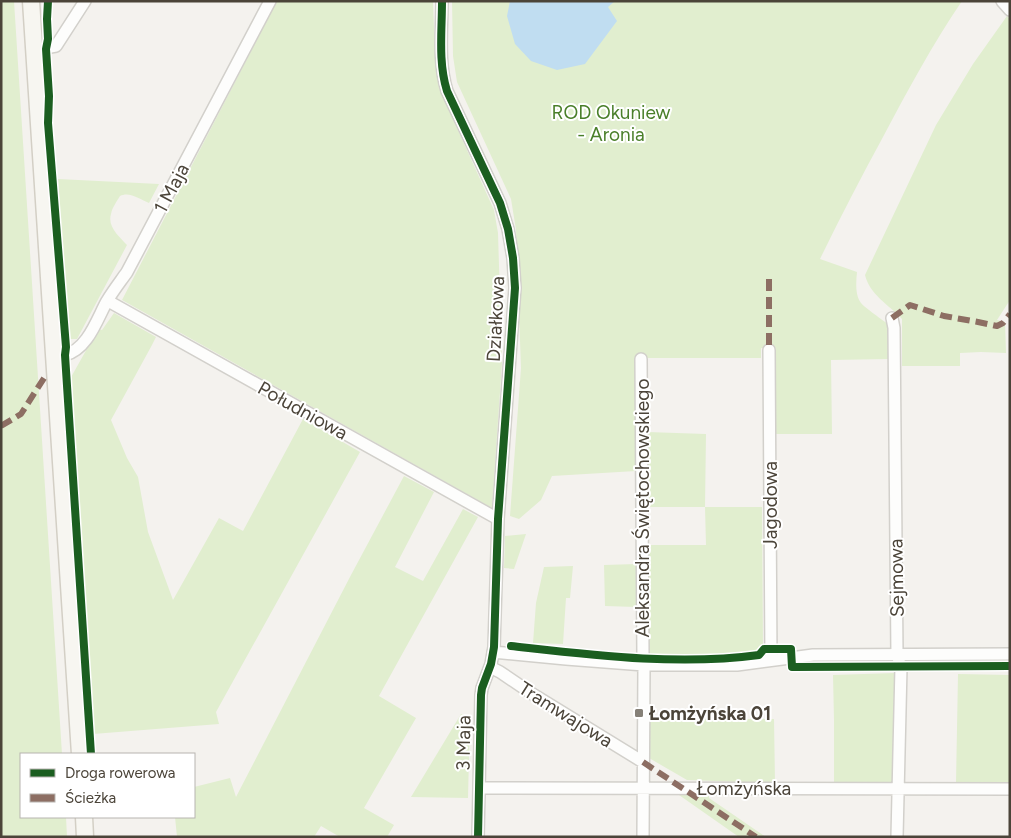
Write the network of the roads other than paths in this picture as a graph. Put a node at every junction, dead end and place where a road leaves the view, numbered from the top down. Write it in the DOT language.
graph roads {
  1 [pos="31,1"];
  2 [pos="85,1"];
  3 [pos="270,1"];
  4 [pos="442,1"];
  5 [pos="1002,1"];
  6 [pos="1010,10"];
  7 [pos="34,50"];
  8 [pos="108,301"];
  9 [pos="892,318"];
  10 [pos="769,350"];
  11 [pos="54,356"];
  12 [pos="642,359"];
  13 [pos="498,519"];
  14 [pos="493,652"];
  15 [pos="1010,654"];
  16 [pos="897,655"];
  17 [pos="770,660"];
  18 [pos="644,665"];
  19 [pos="490,667"];
  20 [pos="80,753"];
  21 [pos="643,762"];
  22 [pos="479,788"];
  23 [pos="643,788"];
  24 [pos="898,788"];
  25 [pos="1010,789"];
  26 [pos="84,818"];
  27 [pos="85,837"];
  28 [pos="478,837"];
  29 [pos="642,837"];
  30 [pos="897,837"];
  1 -- 7 [label="main road"];
  2 -- 7 [label="street"];
  3 -- 8 [label="street, 1 Maja"];
  4 -- 13 [label="street, Działkowa"];
  5 -- 6 [label="street"];
  7 -- 11 [label="main road"];
  8 -- 11 [label="street, 1 Maja"];
  8 -- 13 [label="street, Południowa"];
  9 -- 16 [label="street, Sejmowa"];
  10 -- 17 [label="street, Jagodowa"];
  11 -- 20 [label="main road"];
  12 -- 18 [label="street, Aleksandra Świętochowskiego"];
  13 -- 14 [label="street, Działkowa"];
  14 -- 18 [label="street"];
  14 -- 19 [label="street, 3 Maja"];
  15 -- 16 [label="street"];
  16 -- 17 [label="street"];
  16 -- 24 [label="street, Sejmowa"];
  17 -- 18 [label="street"];
  18 -- 21 [label="street, Aleksandra Świętochowskiego"];
  19 -- 21 [label="street, Tramwajowa"];
  19 -- 22 [label="street, 3 Maja"];
  21 -- 23 [label="street, Aleksandra Świętochowskiego"];
  22 -- 23 [label="street, Łomżyńska"];
  22 -- 28 [label="street, 3 Maja"];
  23 -- 24 [label="street, Łomżyńska"];
  23 -- 29 [label="street, Aleksandra Świętochowskiego"];
  24 -- 25 [label="street, Łomżyńska"];
  24 -- 30 [label="street, Sejmowa"];
  26 -- 27 [label="main road"];
}
